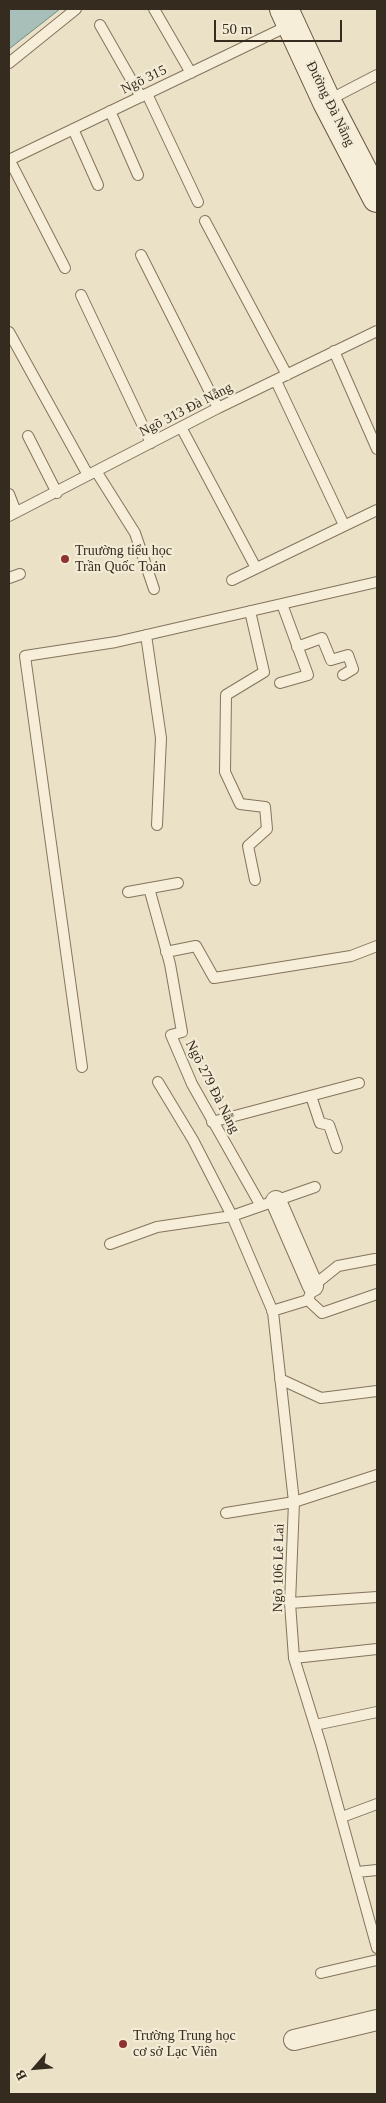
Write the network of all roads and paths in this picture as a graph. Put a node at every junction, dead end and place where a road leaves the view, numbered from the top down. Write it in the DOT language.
graph roads {
  1 [pos="76,9"];
  2 [pos="154,9"];
  3 [pos="288,17"];
  4 [pos="100,25"];
  5 [pos="9,63"];
  6 [pos="191,73"];
  7 [pos="377,75"];
  8 [pos="144,95"];
  9 [pos="327,102"];
  10 [pos="110,112"];
  11 [pos="73,129"];
  12 [pos="9,160"];
  13 [pos="138,175"];
  14 [pos="98,184"];
  15 [pos="377,198"];
  16 [pos="198,202"];
  17 [pos="205,221"];
  18 [pos="141,254"];
  19 [pos="65,268"];
  20 [pos="81,295"];
  21 [pos="377,331"];
  22 [pos="9,332"];
  23 [pos="334,351"];
  24 [pos="287,375"];
  25 [pos="276,381"];
  26 [pos="218,408"];
  27 [pos="181,427"];
  28 [pos="28,436"];
  29 [pos="151,443"];
  30 [pos="377,449"];
  31 [pos="92,473"];
  32 [pos="57,492"];
  33 [pos="9,494"];
  34 [pos="377,510"];
  35 [pos="12,514"];
  36 [pos="344,525"];
  37 [pos="256,568"];
  38 [pos="20,574"];
  39 [pos="9,578"];
  40 [pos="232,580"];
  41 [pos="377,582"];
  42 [pos="154,589"];
  43 [pos="282,604"];
  44 [pos="250,611"];
  45 [pos="146,635"];
  46 [pos="297,647"];
  47 [pos="343,675"];
  48 [pos="280,683"];
  49 [pos="156,825"];
  50 [pos="255,880"];
  51 [pos="178,883"];
  52 [pos="149,888"];
  53 [pos="128,892"];
  54 [pos="377,946"];
  55 [pos="166,952"];
  56 [pos="82,1067"];
  57 [pos="158,1082"];
  58 [pos="359,1083"];
  59 [pos="311,1096"];
  60 [pos="212,1122"];
  61 [pos="337,1148"];
  62 [pos="315,1187"];
  63 [pos="268,1203"];
  64 [pos="232,1216"];
  65 [pos="110,1244"];
  66 [pos="375,1259"];
  67 [pos="311,1293"];
  68 [pos="377,1294"];
  69 [pos="272,1311"];
  70 [pos="280,1379"];
  71 [pos="377,1392"];
  72 [pos="377,1475"];
  73 [pos="294,1502"];
  74 [pos="226,1513"];
  75 [pos="377,1597"];
  76 [pos="290,1603"];
  77 [pos="377,1649"];
  78 [pos="294,1658"];
  79 [pos="377,1712"];
  80 [pos="315,1725"];
  81 [pos="377,1804"];
  82 [pos="342,1817"];
  83 [pos="377,1870"];
  84 [pos="357,1872"];
  85 [pos="377,1948"];
  86 [pos="377,1960"];
  87 [pos="322,1973"];
  88 [pos="377,2020"];
  89 [pos="294,2040"];
  1 -- 5 [label="lane"];
  2 -- 6 [label="lane"];
  3 -- 6 [label="lane, Ngõ 315"];
  3 -- 9 [label="main road, Đường Đà Nẵng"];
  4 -- 8 [label="lane"];
  6 -- 8 [label="lane, Ngõ 315"];
  7 -- 9 [label="lane"];
  8 -- 10 [label="lane, Ngõ 315"];
  8 -- 16 [label="lane"];
  9 -- 15 [label="main road, Đường Đà Nẵng"];
  10 -- 11 [label="lane, Ngõ 315"];
  10 -- 13 [label="lane"];
  11 -- 12 [label="lane, Ngõ 315"];
  11 -- 14 [label="lane"];
  12 -- 19 [label="lane"];
  17 -- 24 [label="lane"];
  18 -- 26 [label="lane"];
  20 -- 29 [label="lane"];
  21 -- 23 [label="lane, Ngõ 313 Đà Nẵng"];
  22 -- 31 [label="lane"];
  23 -- 24 [label="lane, Ngõ 313 Đà Nẵng"];
  23 -- 30 [label="lane"];
  24 -- 25 [label="lane, Ngõ 313 Đà Nẵng"];
  25 -- 26 [label="lane, Ngõ 313 Đà Nẵng"];
  25 -- 36 [label="lane"];
  26 -- 27 [label="lane, Ngõ 313 Đà Nẵng"];
  27 -- 29 [label="lane, Ngõ 313 Đà Nẵng"];
  27 -- 37 [label="lane"];
  28 -- 32 [label="lane"];
  29 -- 31 [label="lane, Ngõ 313 Đà Nẵng"];
  31 -- 32 [label="lane, Ngõ 313 Đà Nẵng"];
  31 -- 42 [label="lane"];
  32 -- 35 [label="lane, Ngõ 313 Đà Nẵng"];
  33 -- 35 [label="lane"];
  34 -- 36 [label="lane"];
  36 -- 37 [label="lane"];
  37 -- 40 [label="lane"];
  38 -- 39 [label="lane"];
  41 -- 43 [label="lane"];
  43 -- 44 [label="lane"];
  43 -- 46 [label="lane"];
  44 -- 45 [label="lane"];
  44 -- 50 [label="lane"];
  45 -- 49 [label="lane"];
  45 -- 56 [label="lane"];
  46 -- 47 [label="lane"];
  46 -- 48 [label="lane"];
  51 -- 52 [label="lane"];
  52 -- 53 [label="lane"];
  52 -- 55 [label="lane, Ngõ 279 Đà Nẵng"];
  54 -- 55 [label="lane"];
  55 -- 60 [label="lane, Ngõ 279 Đà Nẵng"];
  57 -- 64 [label="lane, Ngõ 106 Lê Lai"];
  58 -- 59 [label="lane"];
  59 -- 60 [label="lane"];
  59 -- 61 [label="lane"];
  60 -- 63 [label="lane, Ngõ 279 Đà Nẵng"];
  62 -- 63 [label="lane"];
  63 -- 64 [label="lane"];
  63 -- 67 [label="street"];
  64 -- 65 [label="lane"];
  64 -- 69 [label="lane, Ngõ 106 Lê Lai"];
  66 -- 67 [label="lane"];
  67 -- 68 [label="lane"];
  67 -- 69 [label="lane"];
  69 -- 70 [label="lane, Ngõ 106 Lê Lai"];
  70 -- 71 [label="lane"];
  70 -- 73 [label="lane, Ngõ 106 Lê Lai"];
  72 -- 73 [label="lane"];
  73 -- 74 [label="lane"];
  73 -- 76 [label="lane, Ngõ 106 Lê Lai"];
  75 -- 76 [label="lane"];
  76 -- 78 [label="lane, Ngõ 106 Lê Lai"];
  77 -- 78 [label="lane"];
  78 -- 80 [label="lane, Ngõ 106 Lê Lai"];
  79 -- 80 [label="lane"];
  80 -- 82 [label="lane, Ngõ 106 Lê Lai"];
  81 -- 82 [label="lane"];
  82 -- 84 [label="lane, Ngõ 106 Lê Lai"];
  83 -- 84 [label="lane"];
  84 -- 85 [label="lane, Ngõ 106 Lê Lai"];
  86 -- 87 [label="lane"];
  88 -- 89 [label="street"];
}
